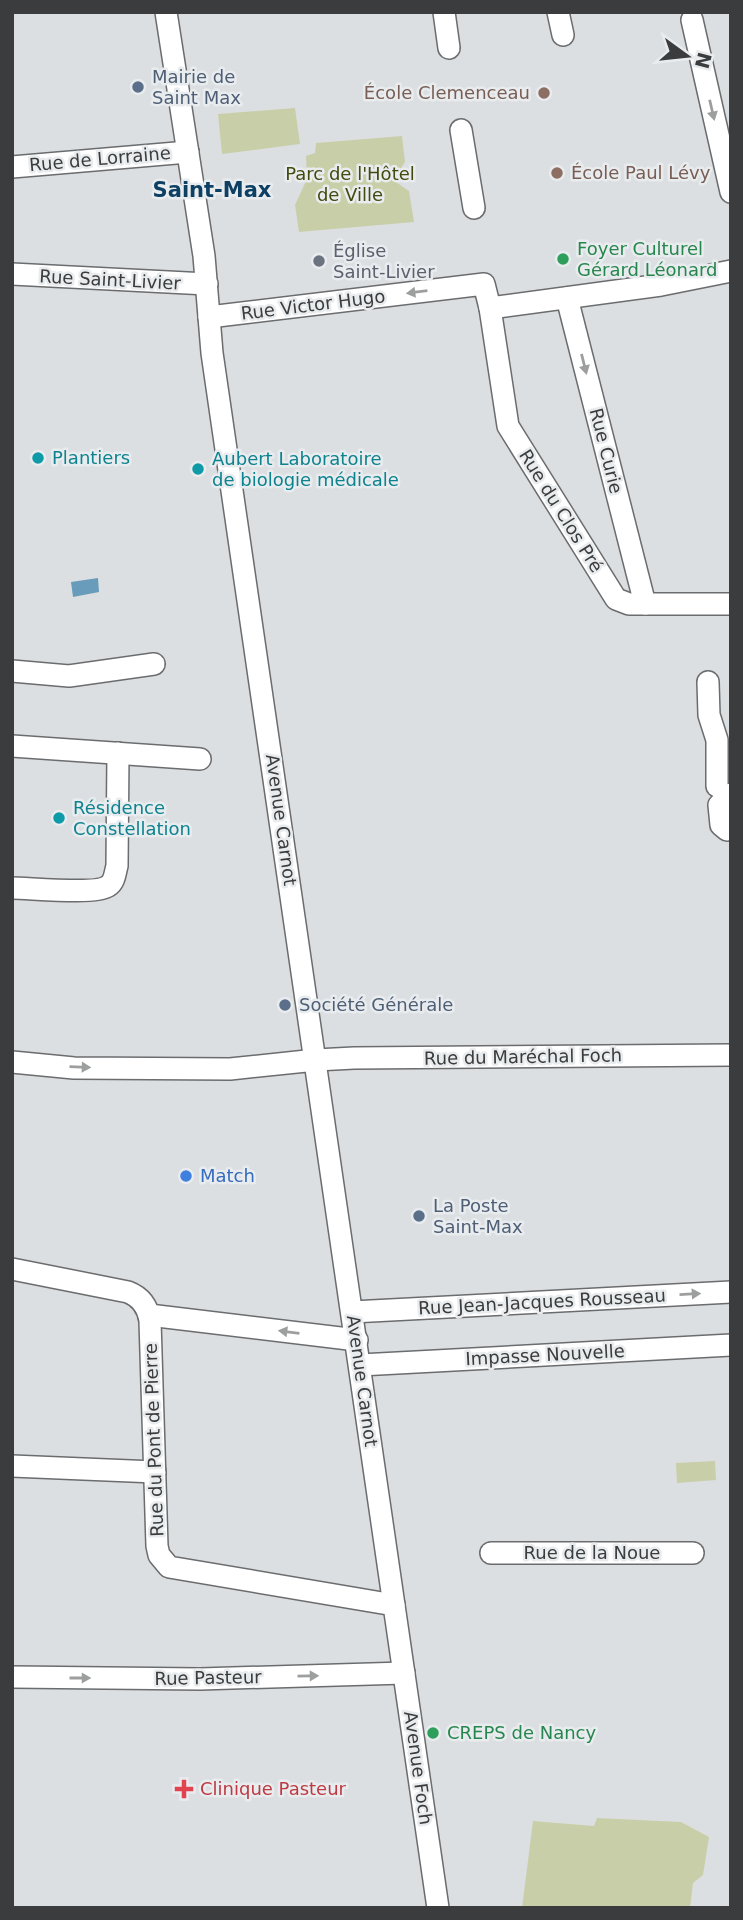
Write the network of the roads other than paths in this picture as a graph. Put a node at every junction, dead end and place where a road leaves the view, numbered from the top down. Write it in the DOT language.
graph roads {
  1 [pos="166,12"];
  2 [pos="444,12"];
  3 [pos="558,12"];
  4 [pos="692,20"];
  5 [pos="563,35"];
  6 [pos="449,48"];
  7 [pos="461,130"];
  8 [pos="188,152"];
  9 [pos="12,167"];
  10 [pos="731,192"];
  11 [pos="474,208"];
  12 [pos="731,271"];
  13 [pos="12,274"];
  14 [pos="207,284"];
  15 [pos="568,298"];
  16 [pos="491,308"];
  17 [pos="209,317"];
  18 [pos="645,604"];
  19 [pos="731,604"];
  20 [pos="154,664"];
  21 [pos="12,671"];
  22 [pos="708,682"];
  23 [pos="723,734"];
  24 [pos="12,746"];
  25 [pos="118,753"];
  26 [pos="200,760"];
  27 [pos="724,790"];
  28 [pos="727,830"];
  29 [pos="12,888"];
  30 [pos="731,1055"];
  31 [pos="316,1060"];
  32 [pos="12,1062"];
  33 [pos="12,1269"];
  34 [pos="731,1292"];
  35 [pos="352,1312"];
  36 [pos="149,1315"];
  37 [pos="356,1340"];
  38 [pos="731,1345"];
  39 [pos="360,1366"];
  40 [pos="12,1466"];
  41 [pos="155,1472"];
  42 [pos="491,1553"];
  43 [pos="693,1553"];
  44 [pos="394,1605"];
  45 [pos="398,1628"];
  46 [pos="404,1674"];
  47 [pos="12,1677"];
  48 [pos="438,1908"];
  1 -- 8 [label="street, Avenue Carnot"];
  2 -- 6 [label="street"];
  3 -- 5 [label="street"];
  4 -- 10 [label="street, one-way"];
  7 -- 11 [label="street"];
  8 -- 9 [label="street, Rue de Lorraine"];
  8 -- 14 [label="street, Avenue Carnot"];
  12 -- 15 [label="street"];
  13 -- 14 [label="street, Rue Saint-Livier"];
  14 -- 17 [label="street, Avenue Carnot"];
  15 -- 16 [label="street"];
  15 -- 18 [label="street, Rue Curie, one-way"];
  16 -- 17 [label="street, Rue Victor Hugo, one-way"];
  16 -- 18 [label="street, Rue du Clos Pré"];
  17 -- 31 [label="street, Avenue Carnot"];
  18 -- 19 [label="street, Rue du Clos Pré"];
  20 -- 21 [label="street"];
  22 -- 23 [label="street"];
  23 -- 27 [label="street"];
  24 -- 25 [label="street"];
  25 -- 26 [label="street"];
  25 -- 29 [label="street"];
  27 -- 28 [label="street"];
  30 -- 31 [label="street, Rue du Maréchal Foch"];
  32 -- 31 [label="street, Rue du Maréchal Foch, one-way"];
  31 -- 35 [label="street, Avenue Carnot"];
  33 -- 36 [label="street"];
  35 -- 34 [label="street, Rue Jean-Jacques Rousseau, one-way"];
  35 -- 37 [label="street, Avenue Carnot"];
  37 -- 36 [label="street, one-way"];
  36 -- 41 [label="street, Rue du Pont de Pierre"];
  37 -- 39 [label="street, Avenue Carnot"];
  38 -- 39 [label="street, Impasse Nouvelle"];
  39 -- 44 [label="street, Avenue Carnot"];
  40 -- 41 [label="street"];
  41 -- 44 [label="street, Rue du Pont de Pierre"];
  42 -- 43 [label="street, Rue de la Noue"];
  44 -- 45 [label="street, Avenue Carnot"];
  45 -- 46 [label="street, Avenue Foch"];
  47 -- 46 [label="street, Rue Pasteur, one-way"];
  46 -- 48 [label="street, Avenue Foch"];
}
